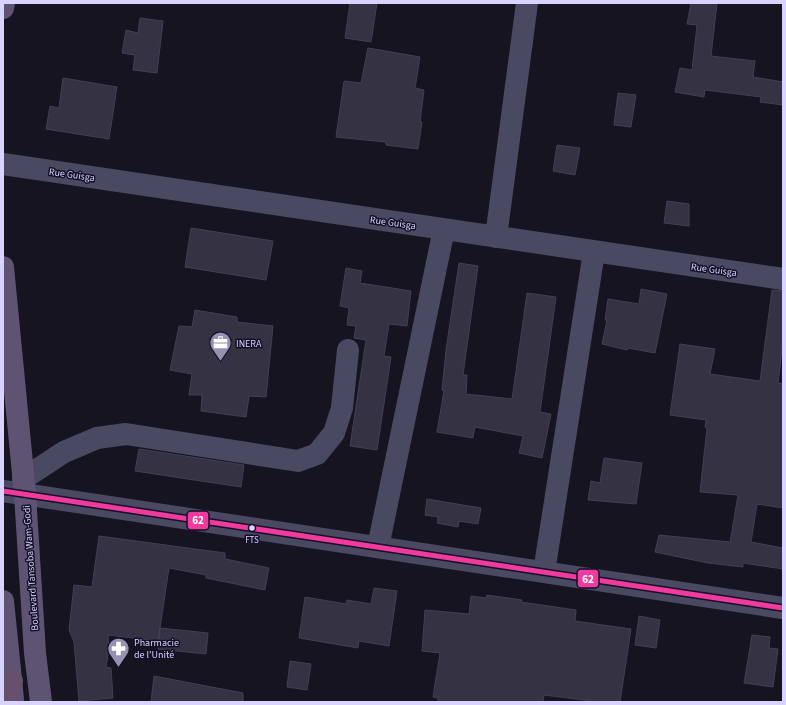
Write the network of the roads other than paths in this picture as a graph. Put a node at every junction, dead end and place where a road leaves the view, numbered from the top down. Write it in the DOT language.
graph roads {
  1 [pos="4,3"];
  2 [pos="528,3"];
  3 [pos="3,8"];
  4 [pos="3,164"];
  5 [pos="444,229"];
  6 [pos="496,237"];
  7 [pos="594,252"];
  8 [pos="3,267"];
  9 [pos="783,280"];
  10 [pos="348,350"];
  11 [pos="24,486"];
  12 [pos="3,491"];
  13 [pos="378,547"];
  14 [pos="544,572"];
  15 [pos="3,601"];
  16 [pos="783,608"];
  17 [pos="12,692"];
  18 [pos="3,702"];
  19 [pos="41,702"];
  1 -- 3 [label="main road"];
  2 -- 6 [label="street"];
  4 -- 5 [label="street, Rue Guisga"];
  5 -- 6 [label="street, Rue Guisga"];
  5 -- 13 [label="street"];
  6 -- 7 [label="street, Rue Guisga"];
  7 -- 9 [label="street, Rue Guisga"];
  7 -- 14 [label="street"];
  8 -- 11 [label="main road, Boulevard Tansoba Wam-Godi"];
  10 -- 11 [label="street"];
  11 -- 12 [label="street"];
  11 -- 13 [label="street"];
  11 -- 19 [label="main road, Boulevard Tansoba Wam-Godi"];
  13 -- 14 [label="street"];
  14 -- 16 [label="street"];
  15 -- 17 [label="main road"];
  17 -- 18 [label="highway"];
}
